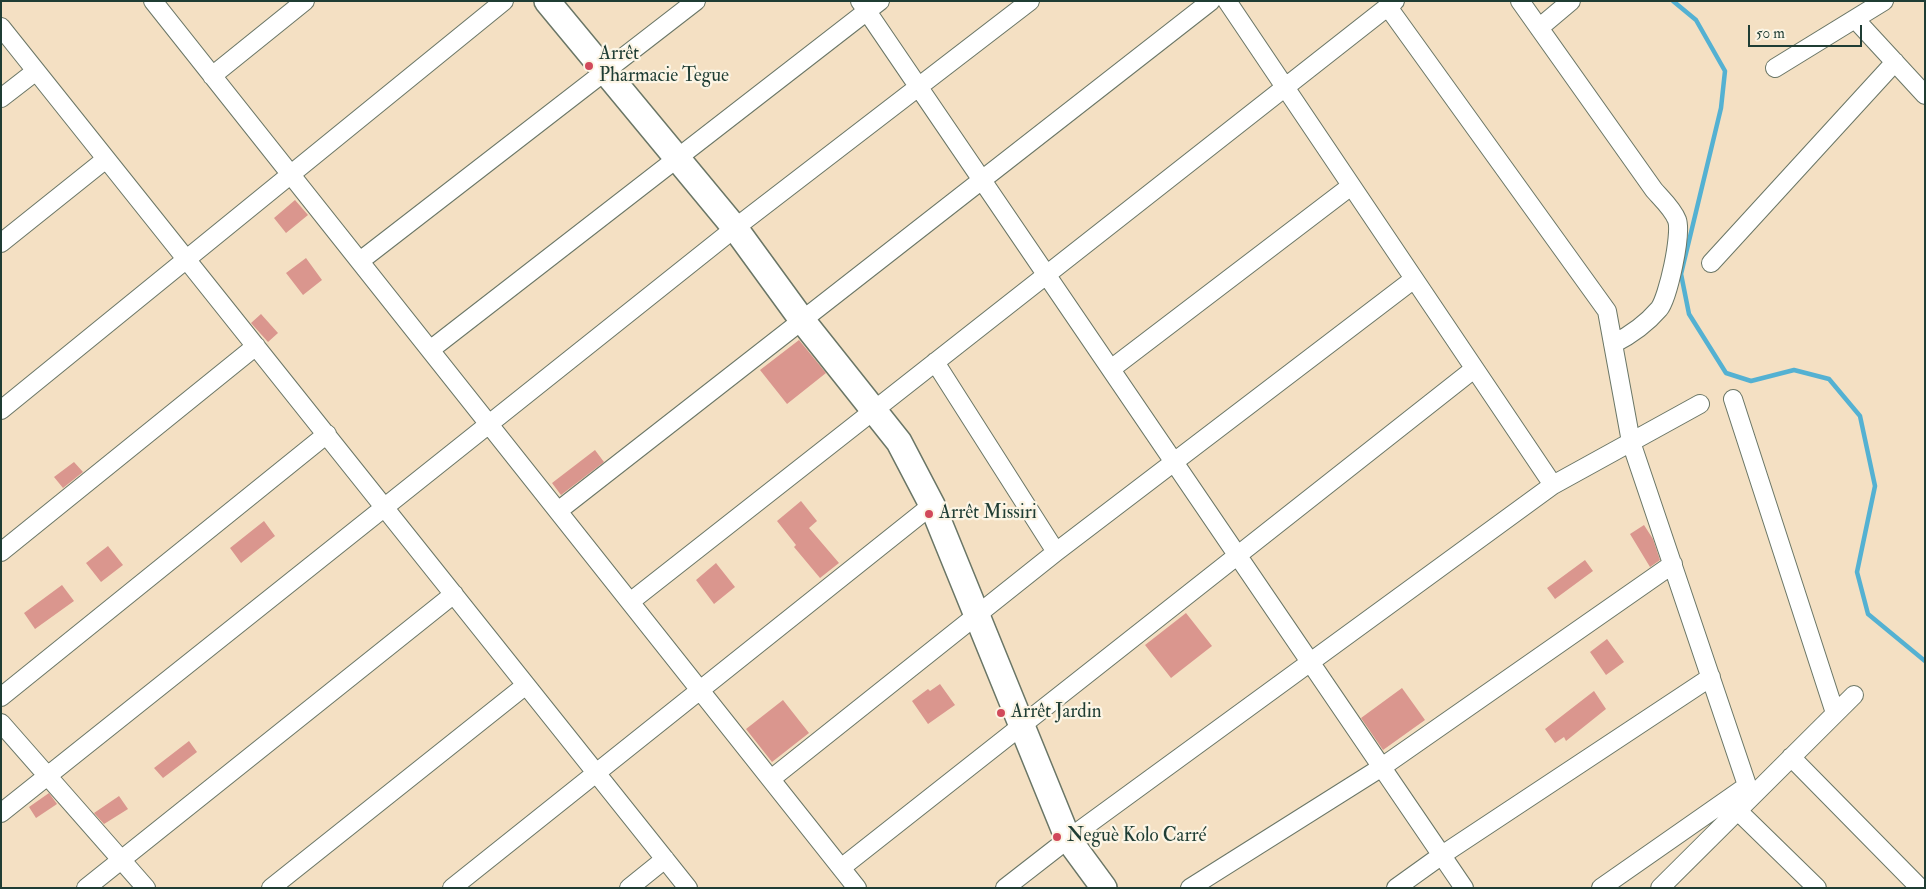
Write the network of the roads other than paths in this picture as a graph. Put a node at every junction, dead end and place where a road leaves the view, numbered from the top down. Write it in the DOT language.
graph roads {
  1 [pos="153,1"];
  2 [pos="305,1"];
  3 [pos="504,1"];
  4 [pos="547,1"];
  5 [pos="696,1"];
  6 [pos="1030,1"];
  7 [pos="1211,1"];
  8 [pos="1227,1"];
  9 [pos="1520,1"];
  10 [pos="1571,1"];
  11 [pos="1884,1"];
  12 [pos="1391,4"];
  13 [pos="869,5"];
  14 [pos="1855,19"];
  15 [pos="1,27"];
  16 [pos="1539,28"];
  17 [pos="1895,62"];
  18 [pos="1775,68"];
  19 [pos="36,71"];
  20 [pos="605,72"];
  21 [pos="212,76"];
  22 [pos="919,87"];
  23 [pos="1285,87"];
  24 [pos="1925,94"];
  25 [pos="1,98"];
  26 [pos="677,158"];
  27 [pos="106,159"];
  28 [pos="291,175"];
  29 [pos="982,180"];
  30 [pos="1351,186"];
  31 [pos="734,228"];
  32 [pos="1,243"];
  33 [pos="187,259"];
  34 [pos="360,261"];
  35 [pos="1711,263"];
  36 [pos="1046,275"];
  37 [pos="1414,279"];
  38 [pos="802,320"];
  39 [pos="1613,344"];
  40 [pos="256,346"];
  41 [pos="430,350"];
  42 [pos="935,362"];
  43 [pos="1111,369"];
  44 [pos="1474,369"];
  45 [pos="1733,398"];
  46 [pos="1700,404"];
  47 [pos="1,410"];
  48 [pos="873,411"];
  49 [pos="489,424"];
  50 [pos="326,434"];
  51 [pos="1631,442"];
  52 [pos="1174,463"];
  53 [pos="1553,485"];
  54 [pos="932,505"];
  55 [pos="384,507"];
  56 [pos="558,511"];
  57 [pos="1,552"];
  58 [pos="1056,552"];
  59 [pos="1236,554"];
  60 [pos="1672,564"];
  61 [pos="454,594"];
  62 [pos="630,602"];
  63 [pos="977,614"];
  64 [pos="1310,662"];
  65 [pos="1711,677"];
  66 [pos="526,685"];
  67 [pos="700,690"];
  68 [pos="1854,695"];
  69 [pos="1,697"];
  70 [pos="1835,713"];
  71 [pos="1,723"];
  72 [pos="1022,724"];
  73 [pos="1791,757"];
  74 [pos="1382,767"];
  75 [pos="596,772"];
  76 [pos="48,776"];
  77 [pos="771,779"];
  78 [pos="1749,792"];
  79 [pos="1738,810"];
  80 [pos="1,813"];
  81 [pos="1068,839"];
  82 [pos="1442,855"];
  83 [pos="665,859"];
  84 [pos="121,860"];
  85 [pos="841,868"];
  86 [pos="86,888"];
  87 [pos="146,888"];
  88 [pos="271,888"];
  89 [pos="452,888"];
  90 [pos="628,888"];
  91 [pos="688,888"];
  92 [pos="857,888"];
  93 [pos="1005,888"];
  94 [pos="1104,888"];
  95 [pos="1190,888"];
  96 [pos="1396,888"];
  97 [pos="1464,888"];
  98 [pos="1601,888"];
  99 [pos="1660,888"];
  100 [pos="1817,888"];
  101 [pos="1920,888"];
  1 -- 21 [label="street"];
  2 -- 21 [label="street"];
  3 -- 28 [label="street"];
  4 -- 20 [label="street"];
  5 -- 20 [label="street"];
  6 -- 22 [label="street"];
  7 -- 29 [label="street"];
  8 -- 23 [label="street"];
  9 -- 16 [label="street"];
  10 -- 16 [label="street"];
  11 -- 14 [label="street"];
  12 -- 23 [label="street"];
  12 -- 39 [label="street"];
  13 -- 22 [label="street"];
  13 -- 26 [label="street"];
  14 -- 17 [label="street"];
  14 -- 18 [label="street"];
  15 -- 19 [label="street"];
  16 -- 39 [label="street"];
  17 -- 24 [label="street"];
  17 -- 35 [label="street"];
  19 -- 25 [label="street"];
  19 -- 27 [label="street"];
  20 -- 26 [label="street"];
  20 -- 34 [label="street"];
  21 -- 28 [label="street"];
  22 -- 29 [label="street"];
  22 -- 31 [label="street"];
  23 -- 30 [label="street"];
  23 -- 36 [label="street"];
  26 -- 31 [label="street"];
  26 -- 41 [label="street"];
  27 -- 32 [label="street"];
  27 -- 33 [label="street"];
  28 -- 33 [label="street"];
  28 -- 34 [label="street"];
  29 -- 36 [label="street"];
  29 -- 38 [label="street"];
  30 -- 37 [label="street"];
  30 -- 43 [label="street"];
  31 -- 38 [label="street"];
  31 -- 49 [label="street"];
  33 -- 40 [label="street"];
  33 -- 47 [label="street"];
  34 -- 41 [label="street"];
  36 -- 42 [label="street"];
  36 -- 43 [label="street"];
  37 -- 44 [label="street"];
  37 -- 52 [label="street"];
  38 -- 48 [label="street"];
  38 -- 56 [label="street"];
  39 -- 51 [label="street"];
  40 -- 50 [label="street"];
  40 -- 57 [label="street"];
  41 -- 49 [label="street"];
  42 -- 48 [label="street"];
  42 -- 58 [label="street"];
  43 -- 52 [label="street"];
  44 -- 53 [label="street"];
  44 -- 59 [label="street"];
  45 -- 70 [label="street"];
  46 -- 51 [label="street"];
  48 -- 54 [label="street"];
  48 -- 62 [label="street"];
  49 -- 55 [label="street"];
  49 -- 56 [label="street"];
  50 -- 55 [label="street"];
  50 -- 69 [label="street"];
  51 -- 53 [label="street"];
  51 -- 60 [label="street"];
  52 -- 58 [label="street"];
  52 -- 59 [label="street"];
  53 -- 64 [label="street"];
  54 -- 63 [label="street"];
  54 -- 67 [label="street"];
  55 -- 61 [label="street"];
  55 -- 76 [label="street"];
  56 -- 62 [label="street"];
  58 -- 63 [label="street"];
  59 -- 64 [label="street"];
  59 -- 72 [label="street"];
  60 -- 65 [label="street"];
  60 -- 74 [label="street"];
  61 -- 66 [label="street"];
  61 -- 84 [label="street"];
  62 -- 67 [label="street"];
  63 -- 72 [label="street"];
  63 -- 77 [label="street"];
  64 -- 74 [label="street"];
  64 -- 81 [label="street"];
  65 -- 78 [label="street"];
  65 -- 82 [label="street"];
  66 -- 75 [label="street"];
  66 -- 88 [label="street"];
  67 -- 75 [label="street"];
  67 -- 77 [label="street"];
  68 -- 70 [label="street"];
  70 -- 73 [label="street"];
  71 -- 76 [label="street"];
  72 -- 81 [label="street"];
  72 -- 85 [label="street"];
  73 -- 78 [label="street"];
  73 -- 101 [label="street"];
  74 -- 82 [label="street"];
  74 -- 95 [label="street"];
  75 -- 83 [label="street"];
  75 -- 89 [label="street"];
  76 -- 80 [label="street"];
  76 -- 84 [label="street"];
  77 -- 85 [label="street"];
  78 -- 79 [label="street"];
  78 -- 98 [label="street"];
  79 -- 99 [label="street"];
  79 -- 100 [label="street"];
  81 -- 93 [label="street"];
  81 -- 94 [label="street"];
  82 -- 96 [label="street"];
  82 -- 97 [label="street"];
  83 -- 90 [label="street"];
  83 -- 91 [label="street"];
  84 -- 86 [label="street"];
  84 -- 87 [label="street"];
  85 -- 92 [label="street"];
}
